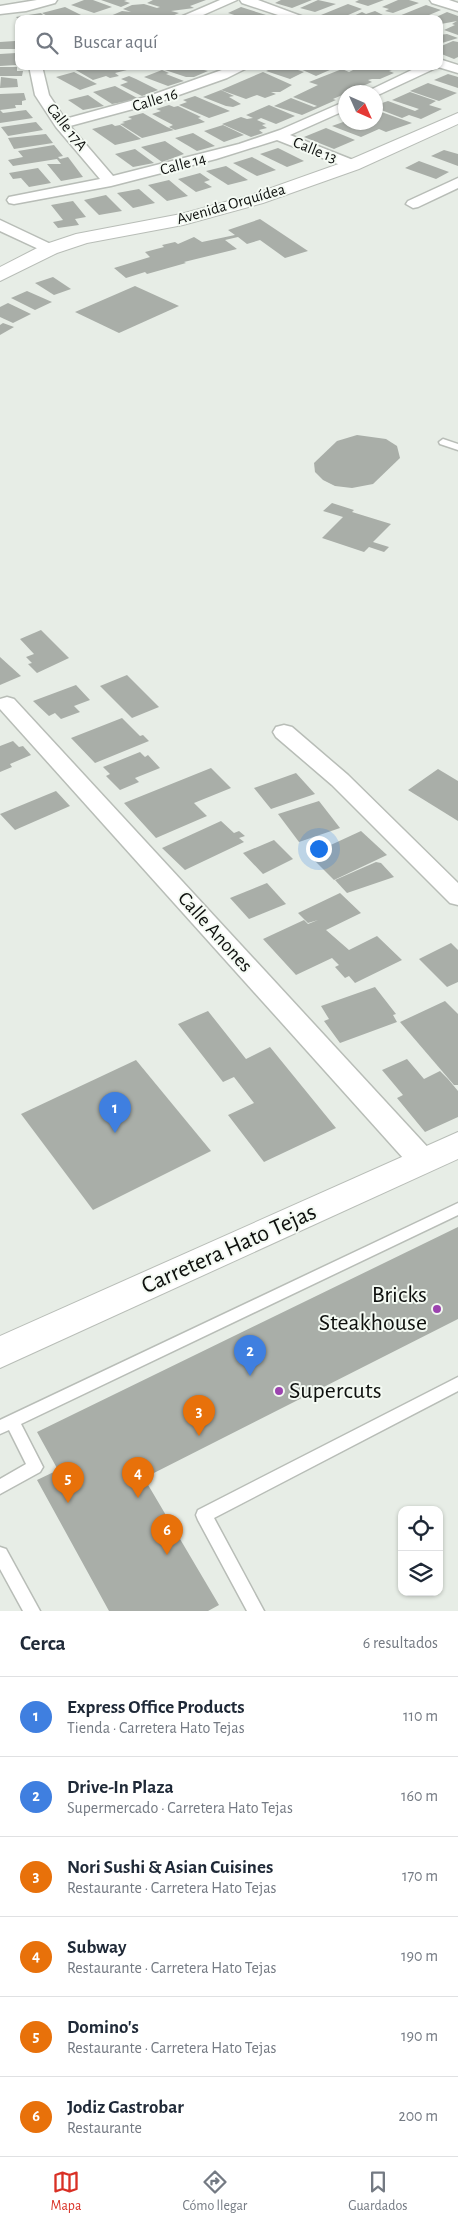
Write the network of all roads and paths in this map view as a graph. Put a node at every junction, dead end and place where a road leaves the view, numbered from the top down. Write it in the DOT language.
graph roads {
  1 [pos="51,0"];
  2 [pos="231,0"];
  3 [pos="246,0"];
  4 [pos="436,0"];
  5 [pos="458,7"];
  6 [pos="0,10"];
  7 [pos="192,15"];
  8 [pos="291,15"];
  9 [pos="443,64"];
  10 [pos="458,69"];
  11 [pos="37,70"];
  12 [pos="235,70"];
  13 [pos="423,70"];
  14 [pos="383,88"];
  15 [pos="338,108"];
  16 [pos="458,118"];
  17 [pos="61,124"];
  18 [pos="277,135"];
  19 [pos="353,166"];
  20 [pos="111,182"];
  21 [pos="458,182"];
  22 [pos="14,200"];
  23 [pos="413,204"];
  24 [pos="0,225"];
  25 [pos="50,249"];
  26 [pos="0,275"];
  27 [pos="443,442"];
  28 [pos="458,448"];
  29 [pos="7,704"];
  30 [pos="284,732"];
  31 [pos="458,898"];
  32 [pos="458,1145"];
  33 [pos="423,1161"];
  34 [pos="458,1208"];
  35 [pos="0,1353"];
  36 [pos="458,1384"];
  37 [pos="6,1424"];
  38 [pos="0,1487"];
  39 [pos="0,1554"];
  40 [pos="32,1611"];
  41 [pos="256,1611"];
  1 -- 6 [label="street"];
  2 -- 7 [label="street"];
  3 -- 8 [label="street"];
  4 -- 5 [label="street"];
  9 -- 10 [label="street"];
  11 -- 17 [label="street, Calle 17A"];
  12 -- 17 [label="street, Calle 16"];
  13 -- 14 [label="street"];
  15 -- 18 [label="street, Calle 14"];
  16 -- 19 [label="street, Avenida Orquídea"];
  17 -- 20 [label="street, Calle 17A"];
  18 -- 19 [label="street, Calle 13"];
  18 -- 20 [label="street, Calle 14"];
  19 -- 25 [label="street, Avenida Orquídea"];
  20 -- 22 [label="street, Calle 14"];
  21 -- 23 [label="street"];
  24 -- 25 [label="street"];
  25 -- 26 [label="street, Avenida Orquídea"];
  27 -- 28 [label="lane"];
  29 -- 33 [label="street, Calle Anones"];
  30 -- 31 [label="street"];
  32 -- 33 [label="street, Carretera Hato Tejas"];
  33 -- 35 [label="street, Carretera Hato Tejas"];
  34 -- 37 [label="lane"];
  36 -- 41 [label="lane"];
  37 -- 38 [label="lane"];
  39 -- 40 [label="lane"];
}
